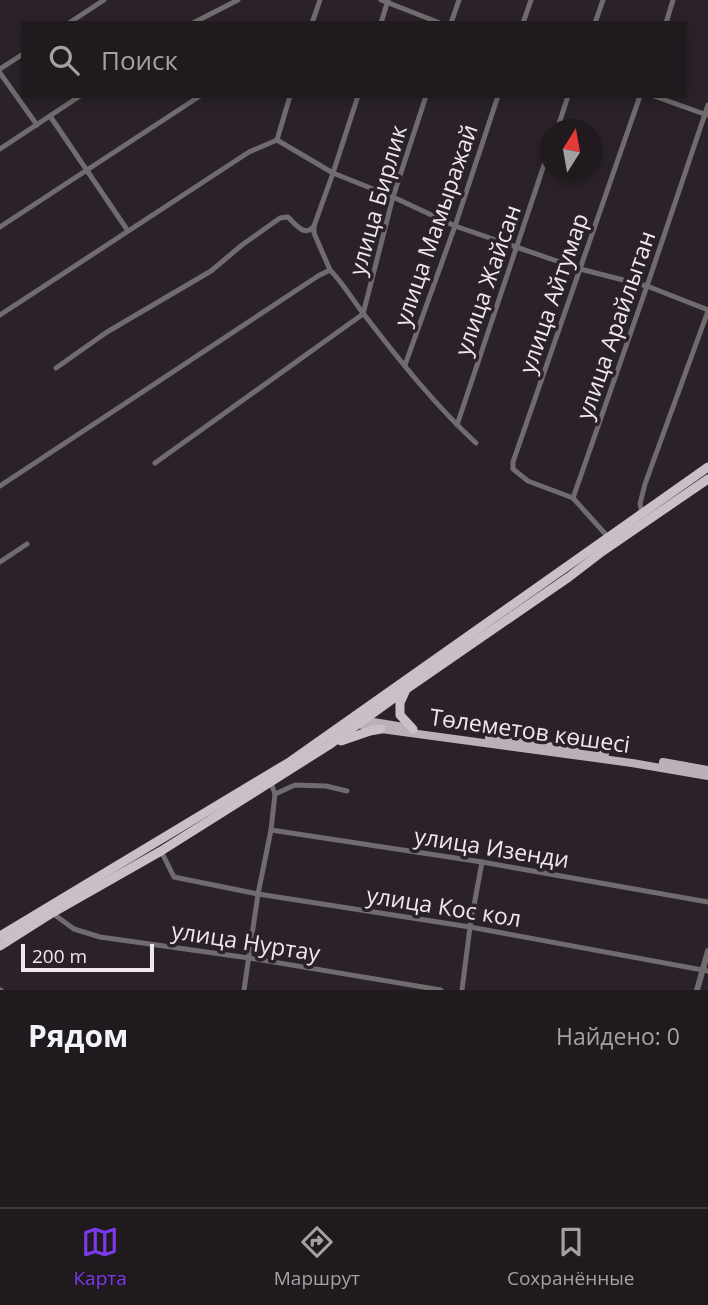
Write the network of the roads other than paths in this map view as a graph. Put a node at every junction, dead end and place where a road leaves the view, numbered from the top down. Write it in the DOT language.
graph roads {
  1 [pos="104,0"];
  2 [pos="238,0"];
  3 [pos="320,0"];
  4 [pos="459,0"];
  5 [pos="531,0"];
  6 [pos="603,0"];
  7 [pos="673,0"];
  8 [pos="386,1"];
  9 [pos="72,21"];
  10 [pos="196,21"];
  11 [pos="313,21"];
  12 [pos="381,21"];
  13 [pos="435,21"];
  14 [pos="452,21"];
  15 [pos="524,21"];
  16 [pos="596,21"];
  17 [pos="667,21"];
  18 [pos="21,55"];
  19 [pos="0,71"];
  20 [pos="77,98"];
  21 [pos="197,98"];
  22 [pos="289,98"];
  23 [pos="357,98"];
  24 [pos="425,98"];
  25 [pos="497,98"];
  26 [pos="567,98"];
  27 [pos="639,98"];
  28 [pos="659,98"];
  29 [pos="708,106"];
  30 [pos="706,115"];
  31 [pos="50,116"];
  32 [pos="561,119"];
  33 [pos="37,125"];
  34 [pos="276,140"];
  35 [pos="0,149"];
  36 [pos="86,171"];
  37 [pos="334,173"];
  38 [pos="540,178"];
  39 [pos="393,197"];
  40 [pos="314,226"];
  41 [pos="455,226"];
  42 [pos="0,227"];
  43 [pos="128,231"];
  44 [pos="516,246"];
  45 [pos="580,269"];
  46 [pos="330,270"];
  47 [pos="647,286"];
  48 [pos="708,311"];
  49 [pos="363,314"];
  50 [pos="0,315"];
  51 [pos="405,365"];
  52 [pos="56,368"];
  53 [pos="457,425"];
  54 [pos="476,443"];
  55 [pos="155,463"];
  56 [pos="708,467"];
  57 [pos="708,479"];
  58 [pos="0,486"];
  59 [pos="573,498"];
  60 [pos="642,513"];
  61 [pos="611,540"];
  62 [pos="27,544"];
  63 [pos="0,562"];
  64 [pos="405,690"];
  65 [pos="355,721"];
  66 [pos="413,729"];
  67 [pos="381,730"];
  68 [pos="329,746"];
  69 [pos="708,770"];
  70 [pos="708,776"];
  71 [pos="271,783"];
  72 [pos="347,791"];
  73 [pos="275,794"];
  74 [pos="271,830"];
  75 [pos="161,851"];
  76 [pos="482,862"];
  77 [pos="258,894"];
  78 [pos="708,902"];
  79 [pos="52,913"];
  80 [pos="470,927"];
  81 [pos="0,936"];
  82 [pos="0,946"];
  83 [pos="708,951"];
  84 [pos="249,957"];
  85 [pos="706,969"];
  86 [pos="244,990"];
  87 [pos="441,990"];
  88 [pos="462,990"];
  89 [pos="699,990"];
  1 -- 9 [label="street"];
  2 -- 10 [label="street"];
  3 -- 11 [label="street"];
  4 -- 14 [label="street"];
  5 -- 15 [label="street"];
  6 -- 16 [label="street"];
  7 -- 17 [label="street"];
  8 -- 12 [label="street"];
  8 -- 13 [label="street"];
  18 -- 19 [label="street"];
  19 -- 33 [label="street"];
  20 -- 31 [label="street"];
  21 -- 36 [label="street"];
  22 -- 34 [label="street"];
  23 -- 37 [label="street"];
  24 -- 39 [label="street, улица Бирлик"];
  25 -- 41 [label="street, улица Мамыражай"];
  26 -- 32 [label="street"];
  27 -- 45 [label="street, улица Айтумар"];
  28 -- 30 [label="street"];
  29 -- 30 [label="street, улица Арайлытан"];
  30 -- 47 [label="street, улица Арайлытан"];
  31 -- 33 [label="street"];
  31 -- 36 [label="street"];
  33 -- 35 [label="street"];
  34 -- 37 [label="street"];
  34 -- 43 [label="street"];
  36 -- 42 [label="street"];
  36 -- 43 [label="street"];
  37 -- 39 [label="street"];
  37 -- 40 [label="street"];
  38 -- 44 [label="street, улица Жайсан"];
  39 -- 41 [label="street"];
  39 -- 49 [label="street, улица Бирлик"];
  40 -- 46 [label="street, улица Бирлик"];
  40 -- 52 [label="street"];
  41 -- 44 [label="street"];
  41 -- 51 [label="street, улица Мамыражай"];
  43 -- 50 [label="street"];
  44 -- 45 [label="street"];
  44 -- 53 [label="street, улица Жайсан"];
  45 -- 47 [label="street"];
  45 -- 59 [label="street, улица Айтумар"];
  46 -- 49 [label="street, улица Бирлик"];
  46 -- 58 [label="street"];
  47 -- 48 [label="street"];
  47 -- 59 [label="street, улица Арайлытан"];
  48 -- 60 [label="street"];
  49 -- 51 [label="street, улица Бирлик"];
  49 -- 55 [label="street"];
  51 -- 53 [label="street, улица Бирлик"];
  53 -- 54 [label="street, улица Бирлик"];
  56 -- 60 [label="highway"];
  57 -- 61 [label="highway"];
  59 -- 61 [label="street"];
  60 -- 61 [label="highway"];
  61 -- 64 [label="highway"];
  61 -- 65 [label="highway"];
  62 -- 63 [label="street"];
  64 -- 65 [label="highway"];
  64 -- 66 [label="highway"];
  65 -- 66 [label="main road, Төлеметов көшесі"];
  65 -- 67 [label="main road, Төлеметов көшесі"];
  65 -- 68 [label="highway"];
  65 -- 81 [label="highway"];
  66 -- 69 [label="main road, Төлеметов көшесі"];
  67 -- 68 [label="highway"];
  67 -- 70 [label="main road, Төлеметов көшесі"];
  68 -- 71 [label="highway"];
  71 -- 73 [label="street"];
  71 -- 75 [label="highway"];
  72 -- 73 [label="street"];
  73 -- 74 [label="street"];
  74 -- 76 [label="street, улица Изенди"];
  74 -- 77 [label="street"];
  75 -- 77 [label="street, улица Кос кол"];
  75 -- 79 [label="highway"];
  76 -- 78 [label="street, улица Изенди"];
  76 -- 80 [label="street"];
  77 -- 80 [label="street, улица Кос кол"];
  77 -- 84 [label="street"];
  79 -- 82 [label="highway"];
  79 -- 84 [label="street, улица Нуртау"];
  80 -- 85 [label="street, улица Кос кол"];
  80 -- 88 [label="street"];
  83 -- 85 [label="street"];
  84 -- 86 [label="street"];
  84 -- 87 [label="street, улица Нуртау"];
  85 -- 89 [label="street"];
}
